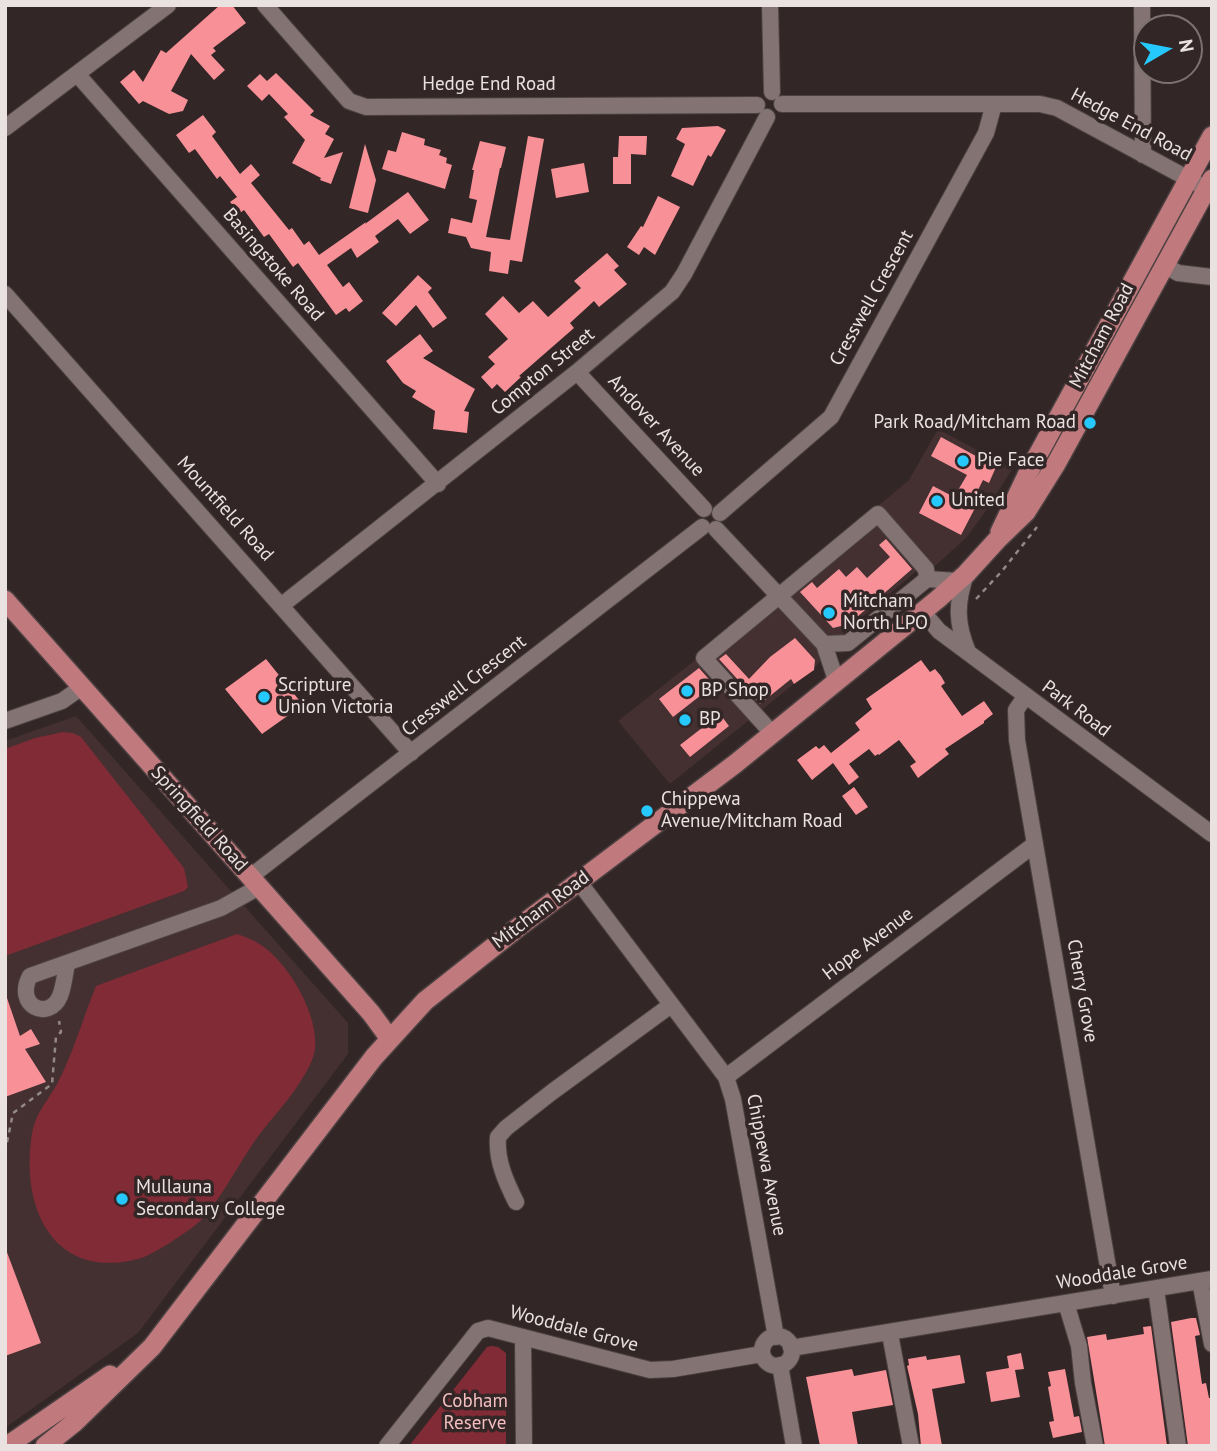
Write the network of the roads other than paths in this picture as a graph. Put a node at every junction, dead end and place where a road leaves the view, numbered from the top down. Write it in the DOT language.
graph roads {
  1 [pos="168,5"];
  2 [pos="265,5"];
  3 [pos="770,5"];
  4 [pos="1142,5"];
  5 [pos="77,74"];
  6 [pos="777,98"];
  7 [pos="994,104"];
  8 [pos="762,111"];
  9 [pos="5,128"];
  10 [pos="1212,136"];
  11 [pos="1143,155"];
  12 [pos="1188,178"];
  13 [pos="1209,184"];
  14 [pos="1146,254"];
  15 [pos="1164,265"];
  16 [pos="1212,277"];
  17 [pos="8,303"];
  18 [pos="577,373"];
  19 [pos="438,484"];
  20 [pos="710,519"];
  21 [pos="997,540"];
  22 [pos="962,577"];
  23 [pos="927,579"];
  24 [pos="778,595"];
  25 [pos="5,600"];
  26 [pos="282,605"];
  27 [pos="922,611"];
  28 [pos="848,643"];
  29 [pos="824,644"];
  30 [pos="969,654"];
  31 [pos="862,659"];
  32 [pos="836,680"];
  33 [pos="82,687"];
  34 [pos="1025,696"];
  35 [pos="5,721"];
  36 [pos="772,733"];
  37 [pos="411,753"];
  38 [pos="1212,834"];
  39 [pos="1035,844"];
  40 [pos="255,882"];
  41 [pos="579,882"];
  42 [pos="67,963"];
  43 [pos="671,1004"];
  44 [pos="390,1039"];
  45 [pos="726,1077"];
  46 [pos="516,1202"];
  47 [pos="1206,1280"];
  48 [pos="1156,1289"];
  49 [pos="1112,1296"];
  50 [pos="1066,1303"];
  51 [pos="890,1334"];
  52 [pos="776,1337"];
  53 [pos="523,1338"];
  54 [pos="1212,1344"];
  55 [pos="152,1347"];
  56 [pos="791,1348"];
  57 [pos="762,1354"];
  58 [pos="780,1366"];
  59 [pos="19,1442"];
  60 [pos="45,1446"];
  61 [pos="387,1446"];
  62 [pos="524,1446"];
  63 [pos="794,1446"];
  64 [pos="911,1446"];
  65 [pos="1095,1446"];
  66 [pos="1178,1446"];
  1 -- 5 [label="street"];
  2 -- 8 [label="street, Hedge End Road"];
  3 -- 6 [label="street"];
  4 -- 11 [label="street"];
  5 -- 9 [label="street"];
  5 -- 19 [label="street, Basingstoke Road"];
  6 -- 7 [label="street, Hedge End Road"];
  6 -- 8 [label="street"];
  6 -- 8 [label="street"];
  7 -- 11 [label="street, Hedge End Road"];
  7 -- 20 [label="street, Cresswell Crescent"];
  8 -- 18 [label="street, Compton Street"];
  10 -- 12 [label="main road, Mitcham Road"];
  11 -- 12 [label="street, Hedge End Road"];
  12 -- 13 [label="street, Hedge End Road"];
  12 -- 14 [label="main road, Mitcham Road"];
  13 -- 15 [label="main road, Mitcham Road"];
  14 -- 15 [label="main road"];
  14 -- 21 [label="main road, Mitcham Road"];
  15 -- 16 [label="street"];
  15 -- 21 [label="main road, Mitcham Road"];
  17 -- 26 [label="street, Mountfield Road"];
  18 -- 19 [label="street, Compton Street"];
  18 -- 20 [label="street, Andover Avenue"];
  19 -- 26 [label="street, Compton Street"];
  20 -- 24 [label="street, Andover Avenue"];
  20 -- 37 [label="street, Cresswell Crescent"];
  21 -- 22 [label="main road, Mitcham Road"];
  22 -- 23 [label="street"];
  22 -- 27 [label="main road, Mitcham Road"];
  22 -- 30 [label="street"];
  23 -- 24 [label="street"];
  23 -- 28 [label="street"];
  24 -- 29 [label="street, Andover Avenue"];
  24 -- 36 [label="street"];
  25 -- 33 [label="main road, Springfield Road"];
  26 -- 37 [label="street, Mountfield Road"];
  27 -- 30 [label="street, Park Road"];
  27 -- 31 [label="main road, Mitcham Road"];
  28 -- 29 [label="street"];
  28 -- 31 [label="street"];
  29 -- 32 [label="street, Andover Avenue"];
  30 -- 34 [label="street, Park Road"];
  31 -- 32 [label="main road, Mitcham Road"];
  32 -- 36 [label="main road, Mitcham Road"];
  33 -- 35 [label="street"];
  33 -- 40 [label="main road, Springfield Road"];
  34 -- 38 [label="street, Park Road"];
  34 -- 39 [label="street, Cherry Grove"];
  36 -- 41 [label="main road, Mitcham Road"];
  37 -- 40 [label="street, Cresswell Crescent"];
  39 -- 45 [label="street, Hope Avenue"];
  39 -- 49 [label="street, Cherry Grove"];
  40 -- 42 [label="street, Cresswell Crescent"];
  40 -- 44 [label="main road, Springfield Road"];
  41 -- 43 [label="street, Chippewa Avenue"];
  41 -- 44 [label="main road, Mitcham Road"];
  42 -- 42 [label="street, Cresswell Crescent"];
  43 -- 45 [label="street, Chippewa Avenue"];
  43 -- 46 [label="street"];
  44 -- 55 [label="main road, Mitcham Road"];
  45 -- 52 [label="street, Chippewa Avenue"];
  47 -- 48 [label="street, Wooddale Grove"];
  47 -- 54 [label="street"];
  48 -- 49 [label="street, Wooddale Grove"];
  48 -- 66 [label="street"];
  49 -- 50 [label="street, Wooddale Grove"];
  50 -- 51 [label="street, Wooddale Grove"];
  50 -- 65 [label="street"];
  51 -- 56 [label="street, Wooddale Grove"];
  51 -- 64 [label="street"];
  52 -- 56 [label="street"];
  52 -- 57 [label="street"];
  53 -- 57 [label="street, Wooddale Grove"];
  53 -- 61 [label="street, Wooddale Grove"];
  53 -- 62 [label="street"];
  55 -- 59 [label="main road, Mitcham Road"];
  55 -- 60 [label="main road, Mitcham Road"];
  56 -- 58 [label="street"];
  57 -- 58 [label="street"];
  58 -- 63 [label="street"];
}
